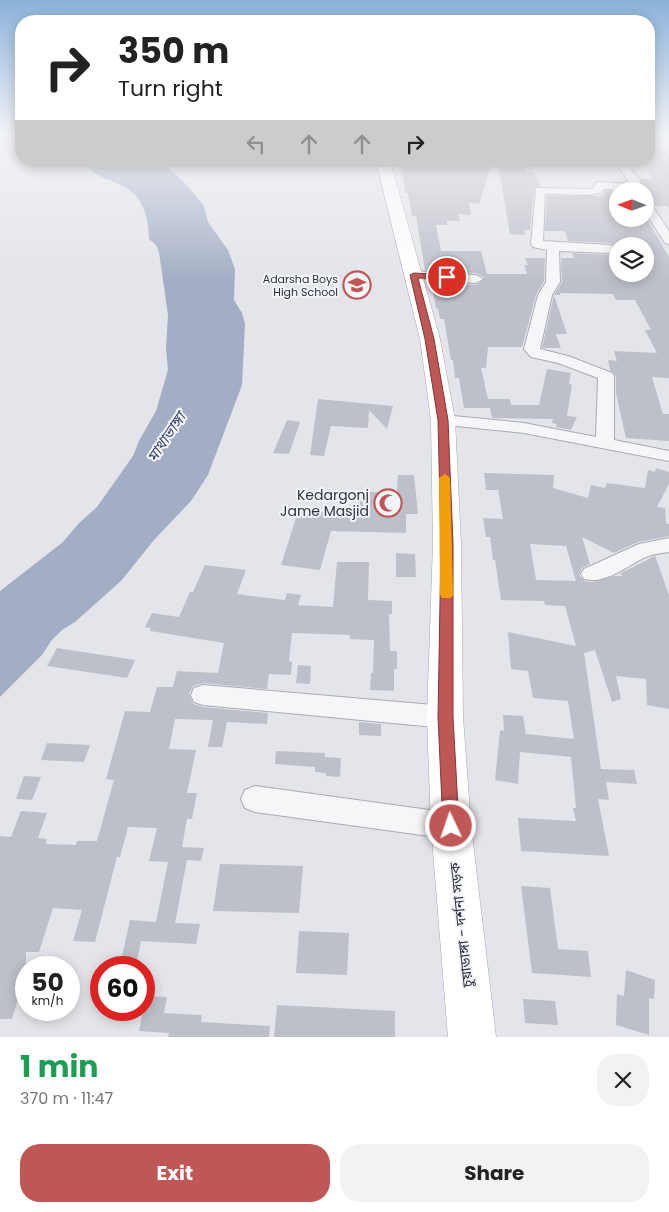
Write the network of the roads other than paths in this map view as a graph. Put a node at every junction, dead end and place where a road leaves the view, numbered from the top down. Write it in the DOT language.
graph roads {
  1 [pos="389,183"];
  2 [pos="609,186"];
  3 [pos="654,217"];
  4 [pos="669,240"];
  5 [pos="553,247"];
  6 [pos="609,249"];
  7 [pos="414,275"];
  8 [pos="476,279"];
  9 [pos="443,420"];
  10 [pos="605,444"];
  11 [pos="669,456"];
  12 [pos="669,544"];
  13 [pos="592,574"];
  14 [pos="203,695"];
  15 [pos="446,717"];
  16 [pos="255,799"];
  17 [pos="451,826"];
  18 [pos="472,1037"];
  1 -- 7 [label="main road, চুয়াডাঙ্গা - দর্শনা সড়ক"];
  2 -- 5 [label="street"];
  3 -- 4 [label="street"];
  5 -- 6 [label="street"];
  5 -- 10 [label="street"];
  7 -- 8 [label="street"];
  7 -- 9 [label="main road, চুয়াডাঙ্গা - দর্শনা সড়ক"];
  9 -- 10 [label="street"];
  9 -- 15 [label="main road, চুয়াডাঙ্গা - দর্শনা সড়ক"];
  10 -- 11 [label="street"];
  12 -- 13 [label="street"];
  14 -- 15 [label="street"];
  15 -- 17 [label="main road, চুয়াডাঙ্গা - দর্শনা সড়ক"];
  16 -- 17 [label="street"];
  17 -- 18 [label="main road, চুয়াডাঙ্গা - দর্শনা সড়ক"];
}
